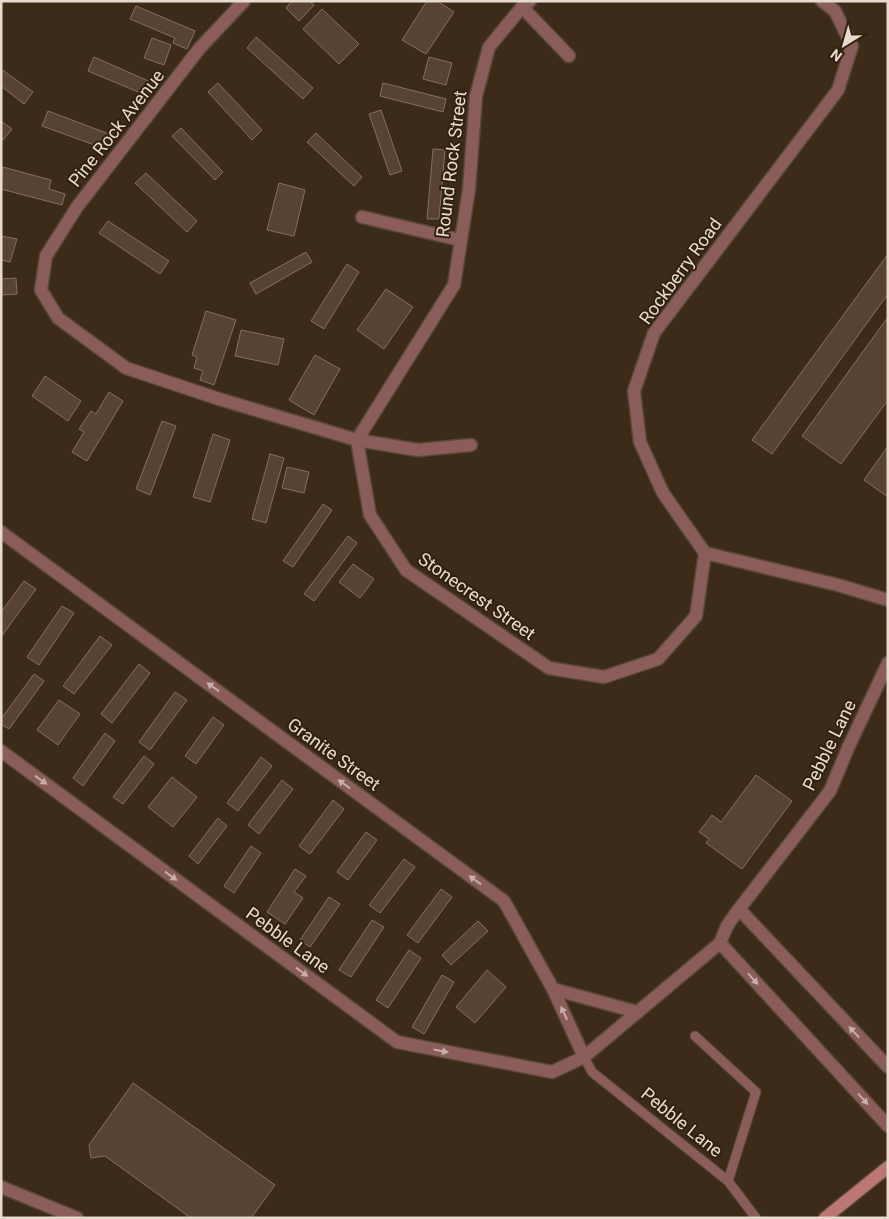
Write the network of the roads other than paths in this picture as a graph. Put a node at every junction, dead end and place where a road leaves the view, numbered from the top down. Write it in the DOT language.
graph roads {
  1 [pos="244,1"];
  2 [pos="822,1"];
  3 [pos="526,4"];
  4 [pos="569,56"];
  5 [pos="362,217"];
  6 [pos="460,240"];
  7 [pos="357,440"];
  8 [pos="471,445"];
  9 [pos="1,532"];
  10 [pos="705,553"];
  11 [pos="888,600"];
  12 [pos="888,663"];
  13 [pos="1,751"];
  14 [pos="739,909"];
  15 [pos="720,942"];
  16 [pos="553,989"];
  17 [pos="637,1012"];
  18 [pos="696,1036"];
  19 [pos="584,1057"];
  20 [pos="888,1067"];
  21 [pos="888,1126"];
  22 [pos="888,1167"];
  23 [pos="728,1181"];
  24 [pos="1,1187"];
  25 [pos="77,1218"];
  26 [pos="756,1218"];
  27 [pos="825,1218"];
  1 -- 7 [label="street, Pine Rock Avenue"];
  2 -- 10 [label="street, Rockberry Road"];
  3 -- 4 [label="street"];
  3 -- 6 [label="street, Round Rock Street"];
  5 -- 6 [label="street"];
  6 -- 7 [label="street, Round Rock Street"];
  7 -- 8 [label="street"];
  7 -- 10 [label="street, Stonecrest Street"];
  16 -- 9 [label="street, Granite Street, one-way"];
  10 -- 11 [label="street"];
  12 -- 14 [label="street, Pebble Lane"];
  13 -- 19 [label="street, Pebble Lane, one-way"];
  14 -- 15 [label="street, Pebble Lane"];
  20 -- 14 [label="street, one-way"];
  15 -- 17 [label="street, Pebble Lane"];
  15 -- 21 [label="street, one-way"];
  16 -- 17 [label="street"];
  19 -- 16 [label="street, Granite Street, one-way"];
  17 -- 19 [label="street, Pebble Lane"];
  18 -- 23 [label="lane"];
  19 -- 23 [label="lane, Pebble Lane"];
  22 -- 27 [label="street"];
  23 -- 26 [label="lane, Pebble Lane"];
  24 -- 25 [label="street"];
}
